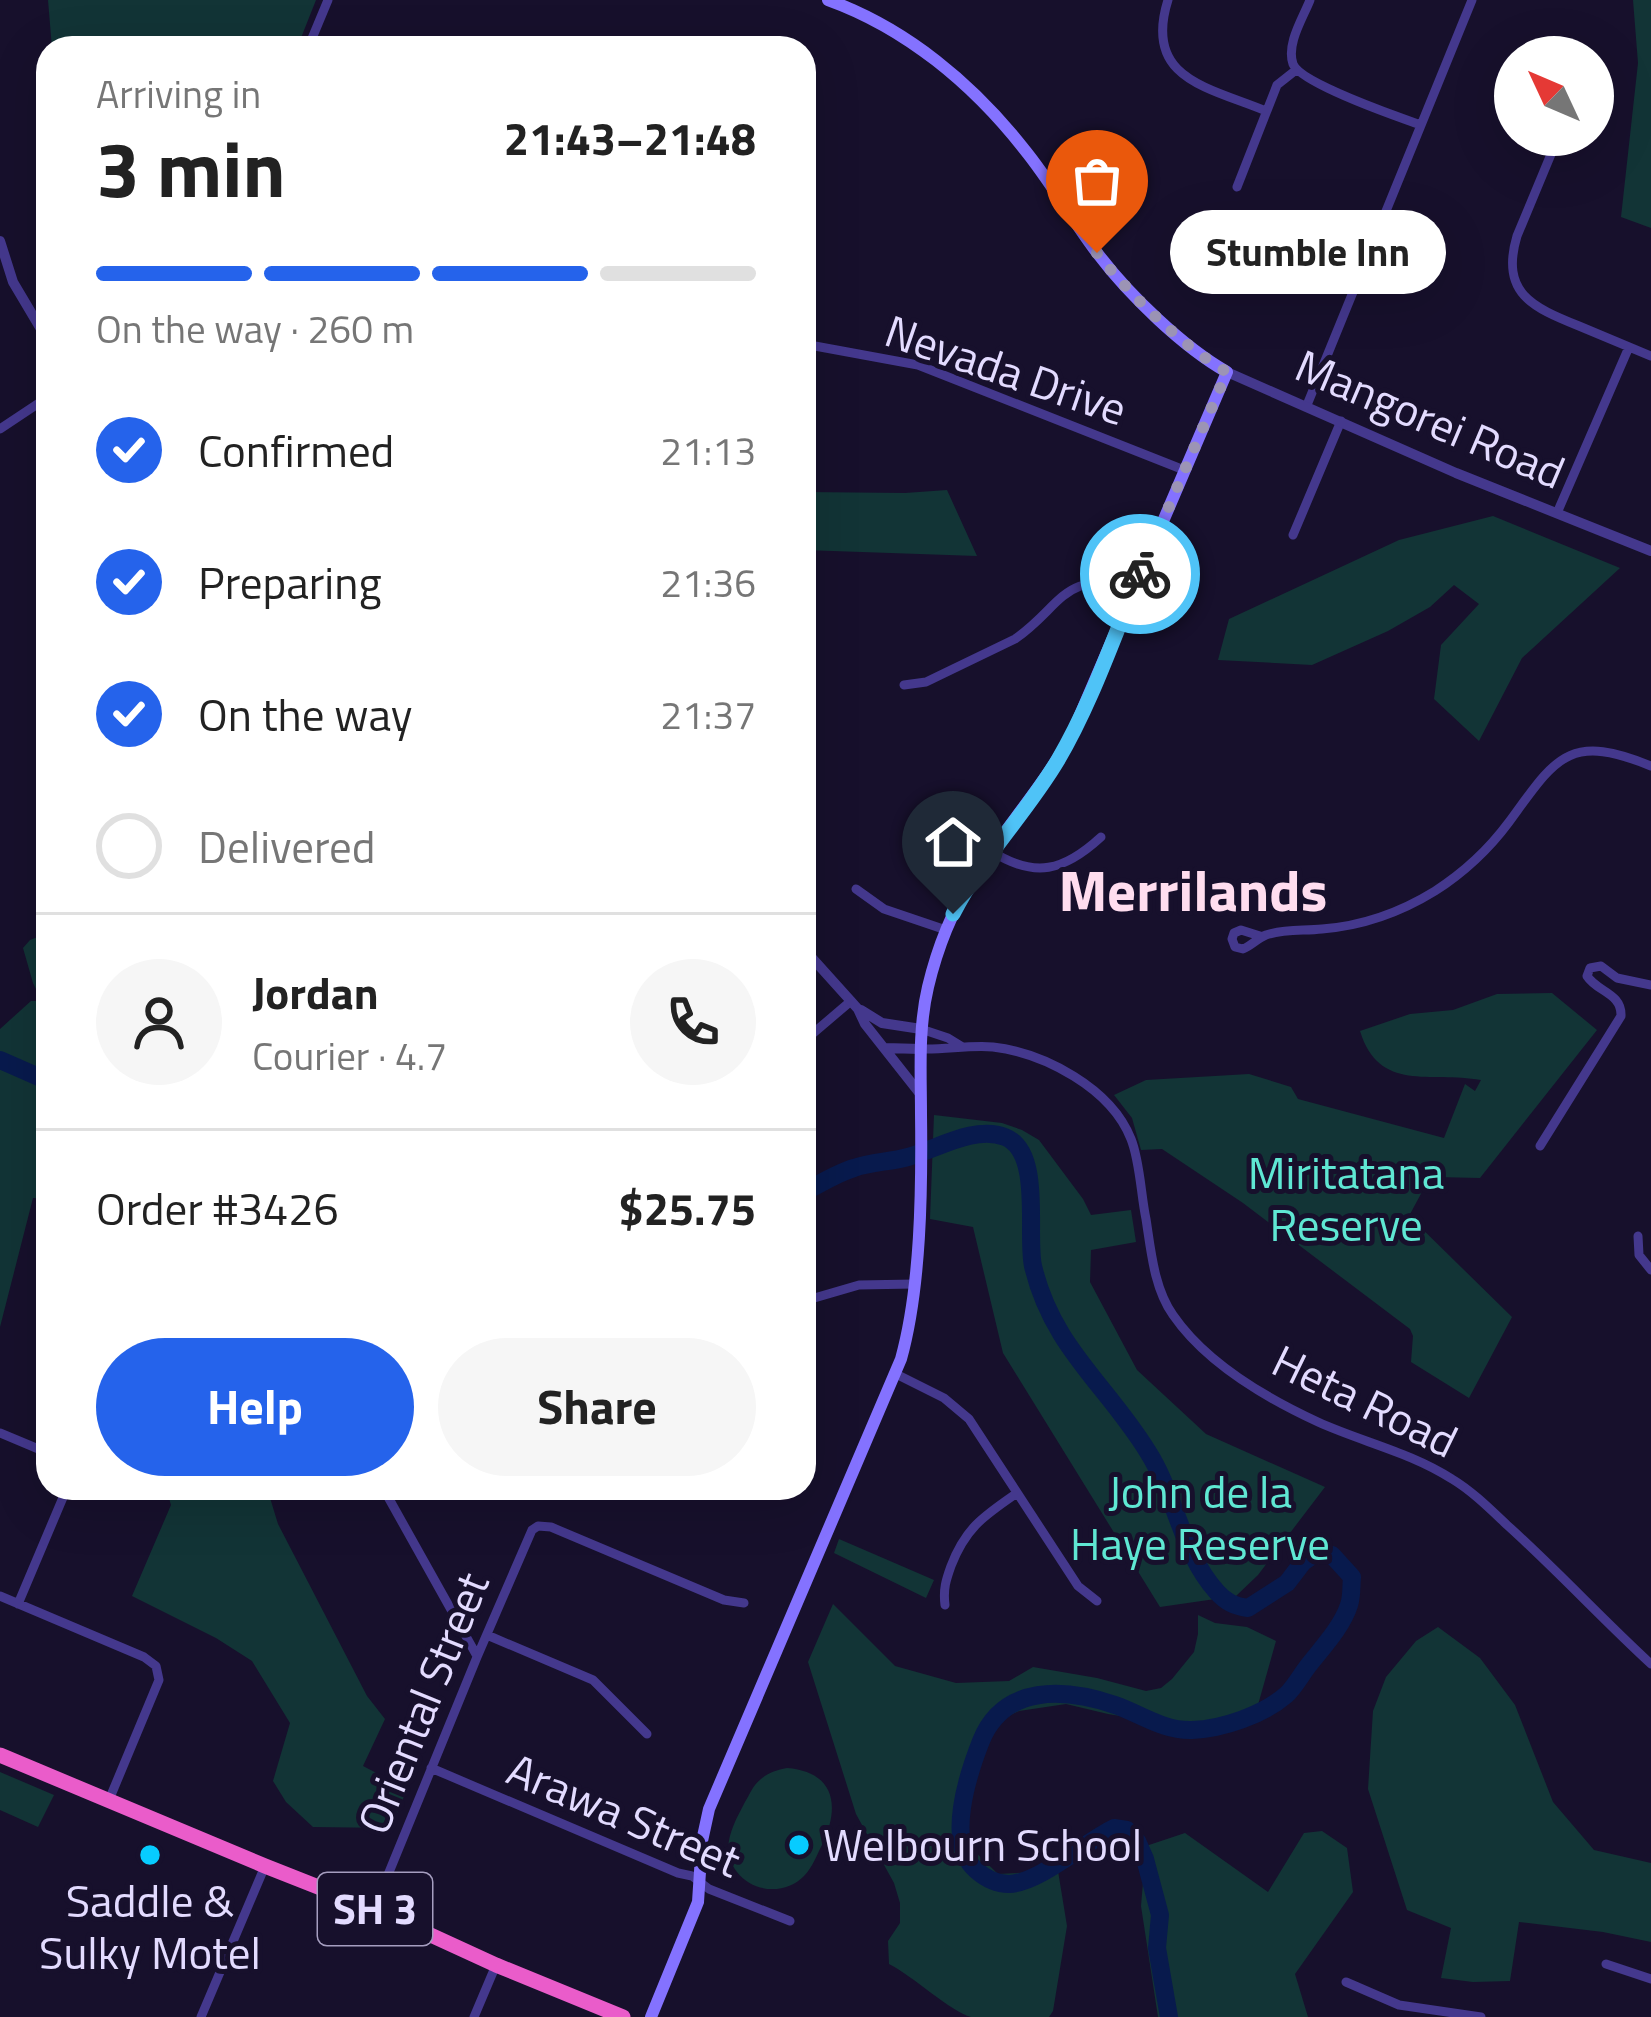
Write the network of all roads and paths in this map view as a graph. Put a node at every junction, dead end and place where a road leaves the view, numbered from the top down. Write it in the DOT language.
graph roads {
  1 [pos="328,0"];
  2 [pos="828,0"];
  3 [pos="1168,0"];
  4 [pos="1310,0"];
  5 [pos="1472,0"];
  6 [pos="313,36"];
  7 [pos="1296,70"];
  8 [pos="1266,111"];
  9 [pos="1421,125"];
  10 [pos="1550,156"];
  11 [pos="1237,187"];
  12 [pos="0,241"];
  13 [pos="36,321"];
  14 [pos="816,346"];
  15 [pos="1629,347"];
  16 [pos="1651,356"];
  17 [pos="1227,372"];
  18 [pos="36,405"];
  19 [pos="1307,405"];
  20 [pos="1341,421"];
  21 [pos="0,429"];
  22 [pos="1184,470"];
  23 [pos="1556,513"];
  24 [pos="1293,535"];
  25 [pos="1651,551"];
  26 [pos="1134,589"];
  27 [pos="904,686"];
  28 [pos="1651,766"];
  29 [pos="1101,837"];
  30 [pos="992,851"];
  31 [pos="856,889"];
  32 [pos="946,930"];
  33 [pos="1260,936"];
  34 [pos="816,962"];
  35 [pos="1651,986"];
  36 [pos="855,1005"];
  37 [pos="921,1029"];
  38 [pos="816,1032"];
  39 [pos="961,1046"];
  40 [pos="884,1048"];
  41 [pos="921,1048"];
  42 [pos="921,1095"];
  43 [pos="1540,1146"];
  44 [pos="1638,1236"];
  45 [pos="1651,1270"];
  46 [pos="914,1284"];
  47 [pos="816,1298"];
  48 [pos="896,1374"];
  49 [pos="0,1433"];
  50 [pos="36,1448"];
  51 [pos="1017,1493"];
  52 [pos="62,1500"];
  53 [pos="389,1500"];
  54 [pos="0,1596"];
  55 [pos="1097,1601"];
  56 [pos="744,1603"];
  57 [pos="18,1604"];
  58 [pos="945,1605"];
  59 [pos="487,1634"];
  60 [pos="477,1657"];
  61 [pos="1651,1664"];
  62 [pos="647,1734"];
  63 [pos="0,1754"];
  64 [pos="431,1768"];
  65 [pos="109,1800"];
  66 [pos="265,1866"];
  67 [pos="700,1882"];
  68 [pos="374,1909"];
  69 [pos="790,1921"];
  70 [pos="1606,1964"];
  71 [pos="496,1965"];
  72 [pos="1651,1979"];
  73 [pos="1346,1982"];
  74 [pos="202,2017"];
  75 [pos="474,2017"];
  76 [pos="622,2017"];
  77 [pos="651,2017"];
  78 [pos="1481,2017"];
  1 -- 6 [label="street"];
  2 -- 17 [label="main road, Mangorei Road"];
  3 -- 8 [label="street"];
  4 -- 7 [label="street"];
  5 -- 9 [label="street"];
  7 -- 8 [label="street"];
  7 -- 9 [label="street"];
  8 -- 11 [label="street"];
  9 -- 19 [label="street"];
  10 -- 15 [label="street"];
  12 -- 13 [label="street"];
  14 -- 22 [label="street, Nevada Drive"];
  15 -- 16 [label="street"];
  15 -- 23 [label="street"];
  17 -- 19 [label="street, Mangorei Road"];
  17 -- 22 [label="main road"];
  18 -- 21 [label="street"];
  19 -- 20 [label="street, Mangorei Road"];
  20 -- 23 [label="street, Mangorei Road"];
  20 -- 24 [label="street"];
  22 -- 26 [label="main road"];
  23 -- 25 [label="street, Mangorei Road"];
  26 -- 27 [label="street"];
  26 -- 30 [label="main road"];
  28 -- 33 [label="street"];
  29 -- 30 [label="street"];
  30 -- 32 [label="main road"];
  31 -- 32 [label="street"];
  32 -- 37 [label="main road"];
  34 -- 36 [label="street"];
  35 -- 43 [label="street"];
  36 -- 37 [label="street"];
  36 -- 38 [label="street"];
  36 -- 40 [label="street"];
  37 -- 39 [label="street, Heta Road"];
  37 -- 41 [label="main road"];
  39 -- 41 [label="street, Heta Road"];
  39 -- 61 [label="street, Heta Road"];
  40 -- 41 [label="street"];
  40 -- 42 [label="street"];
  41 -- 42 [label="main road"];
  42 -- 46 [label="main road"];
  44 -- 45 [label="street"];
  46 -- 47 [label="street"];
  46 -- 48 [label="main road"];
  48 -- 51 [label="street"];
  48 -- 67 [label="main road"];
  49 -- 50 [label="street"];
  51 -- 55 [label="street"];
  51 -- 58 [label="street"];
  52 -- 57 [label="street"];
  53 -- 60 [label="street"];
  54 -- 57 [label="street"];
  56 -- 59 [label="street, Oriental Street"];
  57 -- 65 [label="street"];
  59 -- 60 [label="street, Oriental Street"];
  59 -- 62 [label="street"];
  60 -- 64 [label="street, Oriental Street"];
  63 -- 65 [label="highway, SH 3"];
  64 -- 67 [label="street, Arawa Street"];
  64 -- 68 [label="street, Oriental Street"];
  65 -- 66 [label="highway, SH 3"];
  66 -- 68 [label="highway, SH 3"];
  66 -- 74 [label="street"];
  67 -- 69 [label="street, Arawa Street"];
  67 -- 77 [label="main road"];
  68 -- 71 [label="highway, SH 3"];
  70 -- 72 [label="street"];
  71 -- 75 [label="street"];
  71 -- 76 [label="highway, SH 3"];
  73 -- 78 [label="street"];
}
